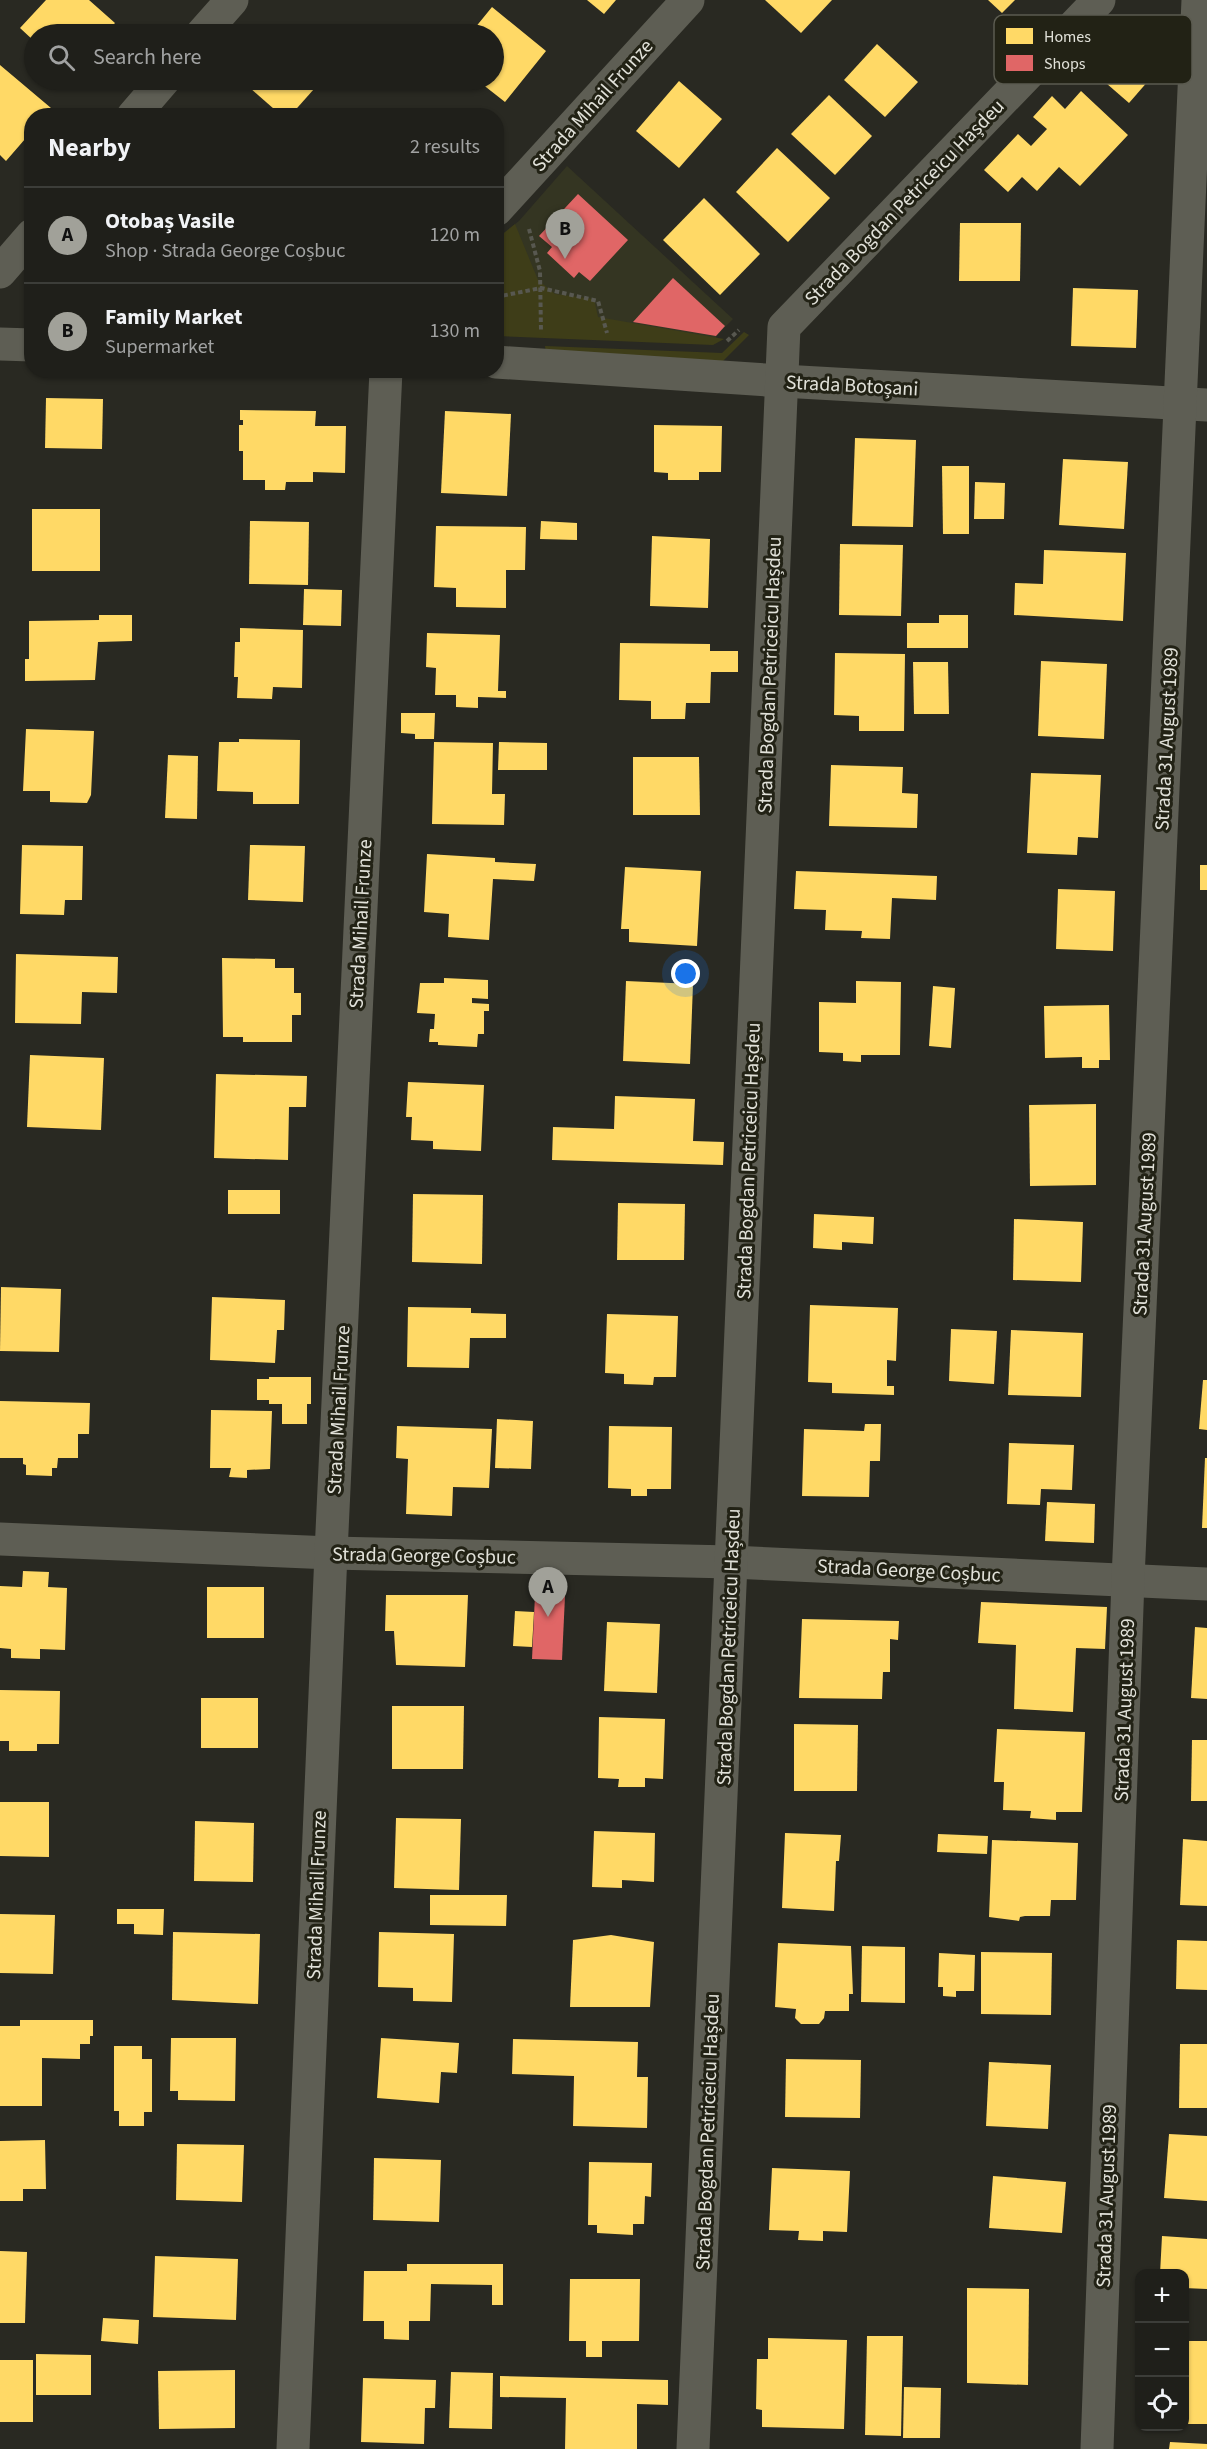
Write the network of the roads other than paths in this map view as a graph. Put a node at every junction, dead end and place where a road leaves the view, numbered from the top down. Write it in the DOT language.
graph roads {
  1 [pos="232,0"];
  2 [pos="688,0"];
  3 [pos="1099,0"];
  4 [pos="1198,0"];
  5 [pos="1085,15"];
  6 [pos="211,24"];
  7 [pos="1018,84"];
  8 [pos="155,90"];
  9 [pos="140,108"];
  10 [pos="504,201"];
  11 [pos="24,244"];
  12 [pos="0,272"];
  13 [pos="0,344"];
  14 [pos="24,345"];
  15 [pos="504,363"];
  16 [pos="386,378"];
  17 [pos="782,381"];
  18 [pos="1194,404"];
  19 [pos="0,1539"];
  20 [pos="331,1553"];
  21 [pos="731,1562"];
  22 [pos="1128,1579"];
  23 [pos="1207,1584"];
  24 [pos="293,2449"];
  25 [pos="693,2449"];
  26 [pos="1097,2449"];
  1 -- 6 [label="street"];
  2 -- 10 [label="street, Strada Mihail Frunze"];
  3 -- 5 [label="street, Strada Bogdan Petriceicu Hașdeu"];
  4 -- 18 [label="street, Strada 31 August 1989"];
  7 -- 17 [label="street, Strada Bogdan Petriceicu Hașdeu"];
  8 -- 9 [label="street"];
  11 -- 12 [label="street"];
  13 -- 14 [label="street"];
  15 -- 17 [label="street, Strada Botoșani"];
  16 -- 20 [label="street, Strada Mihail Frunze"];
  17 -- 18 [label="street, Strada Botoșani"];
  17 -- 21 [label="street, Strada Bogdan Petriceicu Hașdeu"];
  18 -- 22 [label="street, Strada 31 August 1989"];
  19 -- 20 [label="street, Strada George Coșbuc"];
  20 -- 21 [label="street, Strada George Coșbuc"];
  20 -- 24 [label="street, Strada Mihail Frunze"];
  21 -- 22 [label="street, Strada George Coșbuc"];
  21 -- 25 [label="street, Strada Bogdan Petriceicu Hașdeu"];
  22 -- 23 [label="street, Strada George Coșbuc"];
  22 -- 26 [label="street, Strada 31 August 1989"];
}
